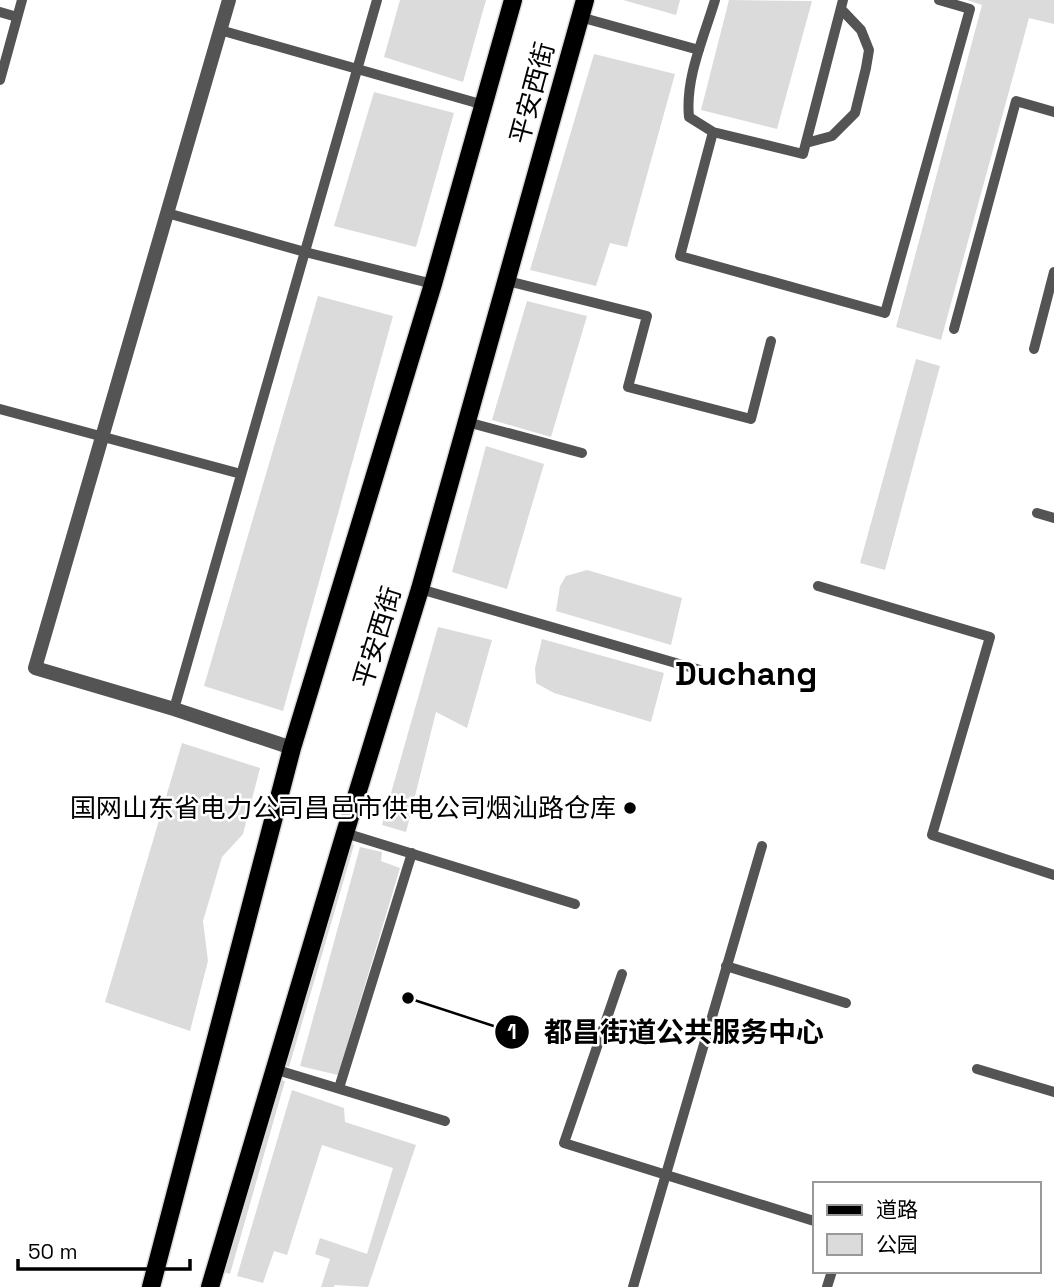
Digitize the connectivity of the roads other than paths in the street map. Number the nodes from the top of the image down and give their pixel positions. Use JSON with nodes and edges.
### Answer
{"nodes":[{"id":1,"x":22,"y":0,"type":"edge"},
{"id":2,"x":229,"y":0,"type":"edge"},
{"id":3,"x":377,"y":0,"type":"edge"},
{"id":4,"x":513,"y":0,"type":"edge"},
{"id":5,"x":715,"y":0,"type":"edge"},
{"id":6,"x":939,"y":0,"type":"edge"},
{"id":7,"x":842,"y":5,"type":"edge"},
{"id":8,"x":582,"y":9,"type":"edge"},
{"id":9,"x":0,"y":12,"type":"edge"},
{"id":10,"x":17,"y":17,"type":"junction"},
{"id":11,"x":220,"y":30,"type":"junction"},
{"id":12,"x":699,"y":50,"type":"junction"},
{"id":13,"x":357,"y":71,"type":"junction"},
{"id":14,"x":0,"y":80,"type":"edge"},
{"id":15,"x":484,"y":105,"type":"junction"},
{"id":16,"x":1054,"y":112,"type":"edge"},
{"id":17,"x":713,"y":132,"type":"junction"},
{"id":18,"x":806,"y":143,"type":"junction"},
{"id":19,"x":167,"y":213,"type":"junction"},
{"id":20,"x":305,"y":252,"type":"junction"},
{"id":21,"x":1054,"y":272,"type":"edge"},
{"id":22,"x":508,"y":281,"type":"junction"},
{"id":23,"x":433,"y":284,"type":"junction"},
{"id":24,"x":954,"y":329,"type":"dead end"},
{"id":25,"x":771,"y":341,"type":"dead end"},
{"id":26,"x":1034,"y":349,"type":"dead end"},
{"id":27,"x":0,"y":409,"type":"edge"},
{"id":28,"x":467,"y":422,"type":"junction"},
{"id":29,"x":102,"y":436,"type":"junction"},
{"id":30,"x":582,"y":453,"type":"dead end"},
{"id":31,"x":242,"y":474,"type":"junction"},
{"id":32,"x":1037,"y":513,"type":"dead end"},
{"id":33,"x":1054,"y":518,"type":"edge"},
{"id":34,"x":818,"y":586,"type":"dead end"},
{"id":35,"x":420,"y":589,"type":"junction"},
{"id":36,"x":700,"y":670,"type":"dead end"},
{"id":37,"x":174,"y":709,"type":"junction"},
{"id":38,"x":292,"y":748,"type":"junction"},
{"id":39,"x":345,"y":833,"type":"junction"},
{"id":40,"x":762,"y":846,"type":"dead end"},
{"id":41,"x":412,"y":853,"type":"junction"},
{"id":42,"x":1054,"y":875,"type":"edge"},
{"id":43,"x":575,"y":904,"type":"dead end"},
{"id":44,"x":726,"y":966,"type":"junction"},
{"id":45,"x":622,"y":974,"type":"dead end"},
{"id":46,"x":846,"y":1003,"type":"dead end"},
{"id":47,"x":274,"y":1069,"type":"junction"},
{"id":48,"x":977,"y":1069,"type":"dead end"},
{"id":49,"x":339,"y":1088,"type":"junction"},
{"id":50,"x":1054,"y":1092,"type":"edge"},
{"id":51,"x":445,"y":1121,"type":"dead end"},
{"id":52,"x":664,"y":1175,"type":"junction"},
{"id":53,"x":813,"y":1221,"type":"edge"},
{"id":54,"x":151,"y":1287,"type":"edge"},
{"id":55,"x":210,"y":1287,"type":"edge"},
{"id":56,"x":633,"y":1287,"type":"edge"}],
"edges":[{"from":1,"to":10,"type":"lane"},
{"from":2,"to":11,"type":"street"},
{"from":3,"to":13,"type":"lane"},
{"from":4,"to":15,"type":"main road","name":"平安西街"},
{"from":5,"to":12,"type":"lane"},
{"from":6,"to":17,"type":"lane"},
{"from":7,"to":18,"type":"lane"},
{"from":7,"to":18,"type":"lane"},
{"from":8,"to":12,"type":"lane"},
{"from":8,"to":22,"type":"main road","name":"平安西街"},
{"from":9,"to":10,"type":"lane"},
{"from":10,"to":14,"type":"lane"},
{"from":11,"to":13,"type":"lane"},
{"from":11,"to":19,"type":"street"},
{"from":12,"to":17,"type":"lane"},
{"from":13,"to":15,"type":"lane"},
{"from":13,"to":20,"type":"lane"},
{"from":15,"to":23,"type":"main road","name":"平安西街"},
{"from":16,"to":24,"type":"lane"},
{"from":17,"to":18,"type":"lane"},
{"from":19,"to":20,"type":"lane"},
{"from":19,"to":29,"type":"street"},
{"from":20,"to":23,"type":"lane"},
{"from":20,"to":31,"type":"lane"},
{"from":21,"to":26,"type":"lane"},
{"from":22,"to":25,"type":"lane"},
{"from":22,"to":28,"type":"main road","name":"平安西街"},
{"from":23,"to":38,"type":"main road","name":"平安西街"},
{"from":27,"to":29,"type":"lane"},
{"from":28,"to":30,"type":"lane"},
{"from":28,"to":35,"type":"main road","name":"平安西街"},
{"from":29,"to":31,"type":"lane"},
{"from":29,"to":37,"type":"street"},
{"from":31,"to":37,"type":"lane"},
{"from":32,"to":33,"type":"lane"},
{"from":34,"to":42,"type":"lane"},
{"from":35,"to":36,"type":"lane"},
{"from":35,"to":39,"type":"main road","name":"平安西街"},
{"from":37,"to":38,"type":"street"},
{"from":38,"to":54,"type":"main road","name":"平安西街"},
{"from":39,"to":41,"type":"lane"},
{"from":39,"to":47,"type":"main road","name":"平安西街"},
{"from":40,"to":44,"type":"lane"},
{"from":41,"to":43,"type":"lane"},
{"from":41,"to":49,"type":"lane"},
{"from":44,"to":46,"type":"lane"},
{"from":44,"to":52,"type":"lane"},
{"from":45,"to":52,"type":"lane"},
{"from":47,"to":49,"type":"lane"},
{"from":47,"to":55,"type":"main road","name":"平安西街"},
{"from":48,"to":50,"type":"lane"},
{"from":49,"to":51,"type":"lane"},
{"from":52,"to":53,"type":"lane"},
{"from":52,"to":56,"type":"lane"}]}
